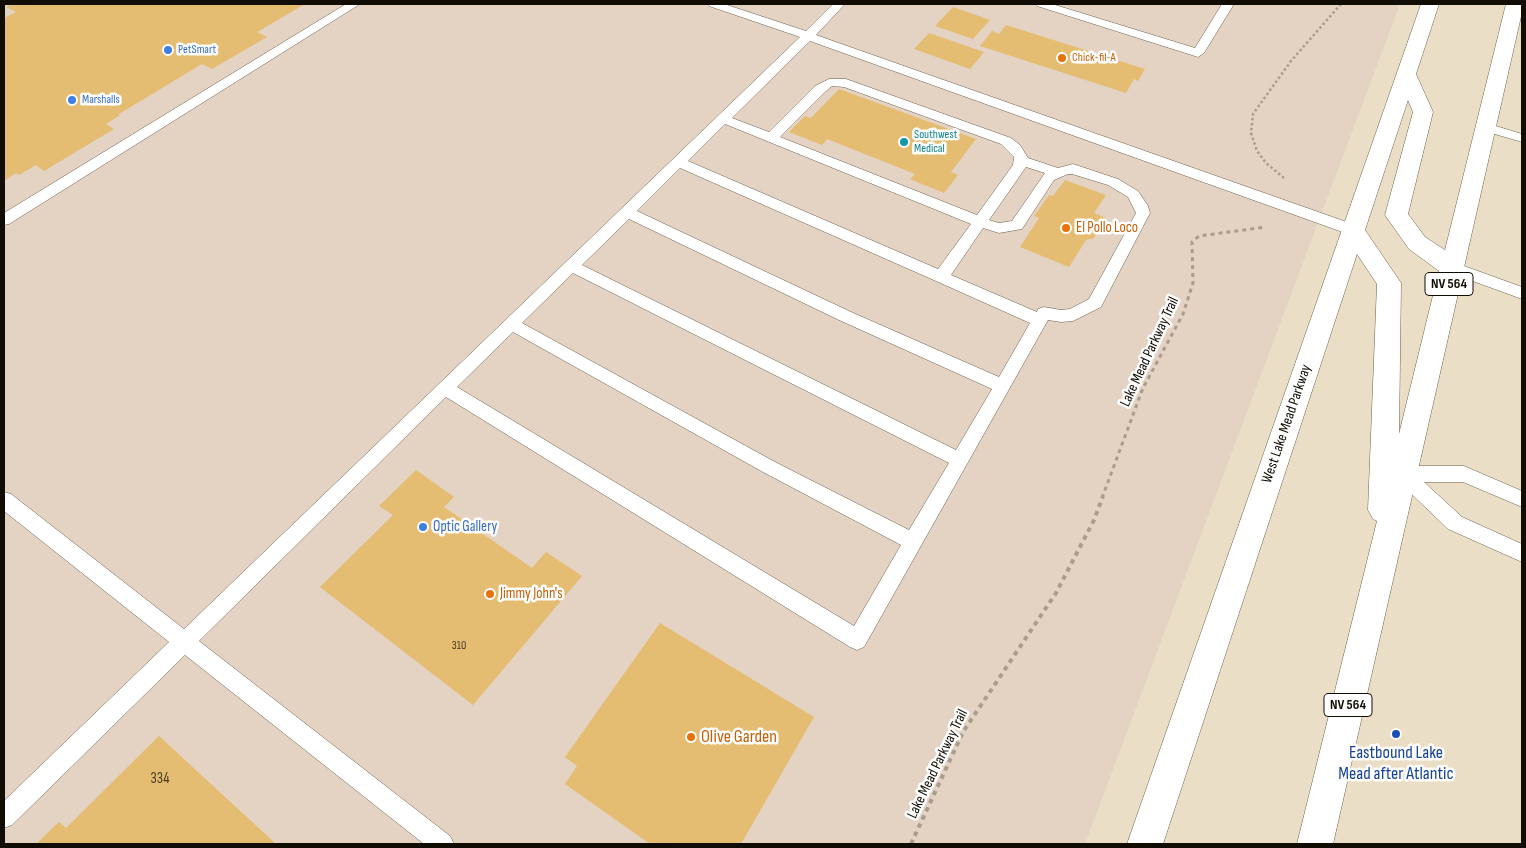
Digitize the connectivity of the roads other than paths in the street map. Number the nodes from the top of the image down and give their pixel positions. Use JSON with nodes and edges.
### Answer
{"nodes":[{"id":1,"x":354,"y":4,"type":"edge"},
{"id":2,"x":713,"y":4,"type":"edge"},
{"id":3,"x":839,"y":4,"type":"edge"},
{"id":4,"x":1041,"y":4,"type":"edge"},
{"id":5,"x":1228,"y":4,"type":"edge"},
{"id":6,"x":1430,"y":4,"type":"edge"},
{"id":7,"x":1516,"y":4,"type":"edge"},
{"id":8,"x":808,"y":36,"type":"junction"},
{"id":9,"x":1406,"y":74,"type":"junction"},
{"id":10,"x":723,"y":119,"type":"junction"},
{"id":11,"x":1486,"y":127,"type":"junction"},
{"id":12,"x":771,"y":138,"type":"junction"},
{"id":13,"x":1522,"y":138,"type":"edge"},
{"id":14,"x":1020,"y":160,"type":"junction"},
{"id":15,"x":678,"y":162,"type":"junction"},
{"id":16,"x":1056,"y":172,"type":"junction"},
{"id":17,"x":627,"y":212,"type":"junction"},
{"id":18,"x":4,"y":220,"type":"edge"},
{"id":19,"x":980,"y":222,"type":"junction"},
{"id":20,"x":1353,"y":230,"type":"junction"},
{"id":21,"x":571,"y":266,"type":"junction"},
{"id":22,"x":1452,"y":268,"type":"junction"},
{"id":23,"x":941,"y":277,"type":"junction"},
{"id":24,"x":1522,"y":293,"type":"edge"},
{"id":25,"x":1040,"y":320,"type":"junction"},
{"id":26,"x":511,"y":324,"type":"junction"},
{"id":27,"x":1003,"y":386,"type":"junction"},
{"id":28,"x":445,"y":388,"type":"junction"},
{"id":29,"x":960,"y":460,"type":"junction"},
{"id":30,"x":1404,"y":474,"type":"junction"},
{"id":31,"x":1522,"y":499,"type":"edge"},
{"id":32,"x":4,"y":500,"type":"edge"},
{"id":33,"x":913,"y":542,"type":"junction"},
{"id":34,"x":1522,"y":553,"type":"edge"},
{"id":35,"x":1382,"y":565,"type":"junction"},
{"id":36,"x":184,"y":643,"type":"junction"},
{"id":37,"x":4,"y":817,"type":"edge"},
{"id":38,"x":442,"y":844,"type":"edge"},
{"id":39,"x":1145,"y":844,"type":"edge"},
{"id":40,"x":1315,"y":844,"type":"edge"}],
"edges":[{"from":1,"to":18,"type":"lane"},
{"from":2,"to":8,"type":"lane"},
{"from":3,"to":8,"type":"lane"},
{"from":4,"to":5,"type":"lane"},
{"from":6,"to":9,"type":"main road","name":"West Lake Mead Parkway"},
{"from":7,"to":11,"type":"main road","number":"NV 564"},
{"from":8,"to":10,"type":"lane"},
{"from":8,"to":20,"type":"lane"},
{"from":9,"to":20,"type":"main road","name":"West Lake Mead Parkway"},
{"from":9,"to":22,"type":"main road"},
{"from":10,"to":12,"type":"lane"},
{"from":10,"to":15,"type":"lane"},
{"from":11,"to":13,"type":"lane"},
{"from":11,"to":22,"type":"main road","number":"NV 564"},
{"from":12,"to":14,"type":"lane"},
{"from":12,"to":19,"type":"lane"},
{"from":14,"to":16,"type":"lane"},
{"from":14,"to":19,"type":"lane"},
{"from":15,"to":17,"type":"lane"},
{"from":15,"to":23,"type":"lane"},
{"from":16,"to":19,"type":"lane"},
{"from":16,"to":25,"type":"lane"},
{"from":17,"to":21,"type":"lane"},
{"from":17,"to":27,"type":"lane"},
{"from":19,"to":23,"type":"lane"},
{"from":20,"to":35,"type":"main road"},
{"from":20,"to":39,"type":"main road","name":"West Lake Mead Parkway"},
{"from":21,"to":26,"type":"lane"},
{"from":21,"to":29,"type":"lane"},
{"from":22,"to":24,"type":"lane"},
{"from":22,"to":30,"type":"main road","number":"NV 564"},
{"from":23,"to":25,"type":"lane"},
{"from":25,"to":27,"type":"lane"},
{"from":26,"to":28,"type":"lane"},
{"from":26,"to":33,"type":"lane"},
{"from":27,"to":29,"type":"lane"},
{"from":28,"to":33,"type":"lane"},
{"from":28,"to":36,"type":"lane"},
{"from":29,"to":33,"type":"lane"},
{"from":30,"to":31,"type":"lane"},
{"from":30,"to":34,"type":"lane"},
{"from":30,"to":35,"type":"main road","number":"NV 564"},
{"from":32,"to":36,"type":"lane"},
{"from":35,"to":40,"type":"main road","number":"NV 564"},
{"from":36,"to":37,"type":"lane"},
{"from":36,"to":38,"type":"lane"}]}
